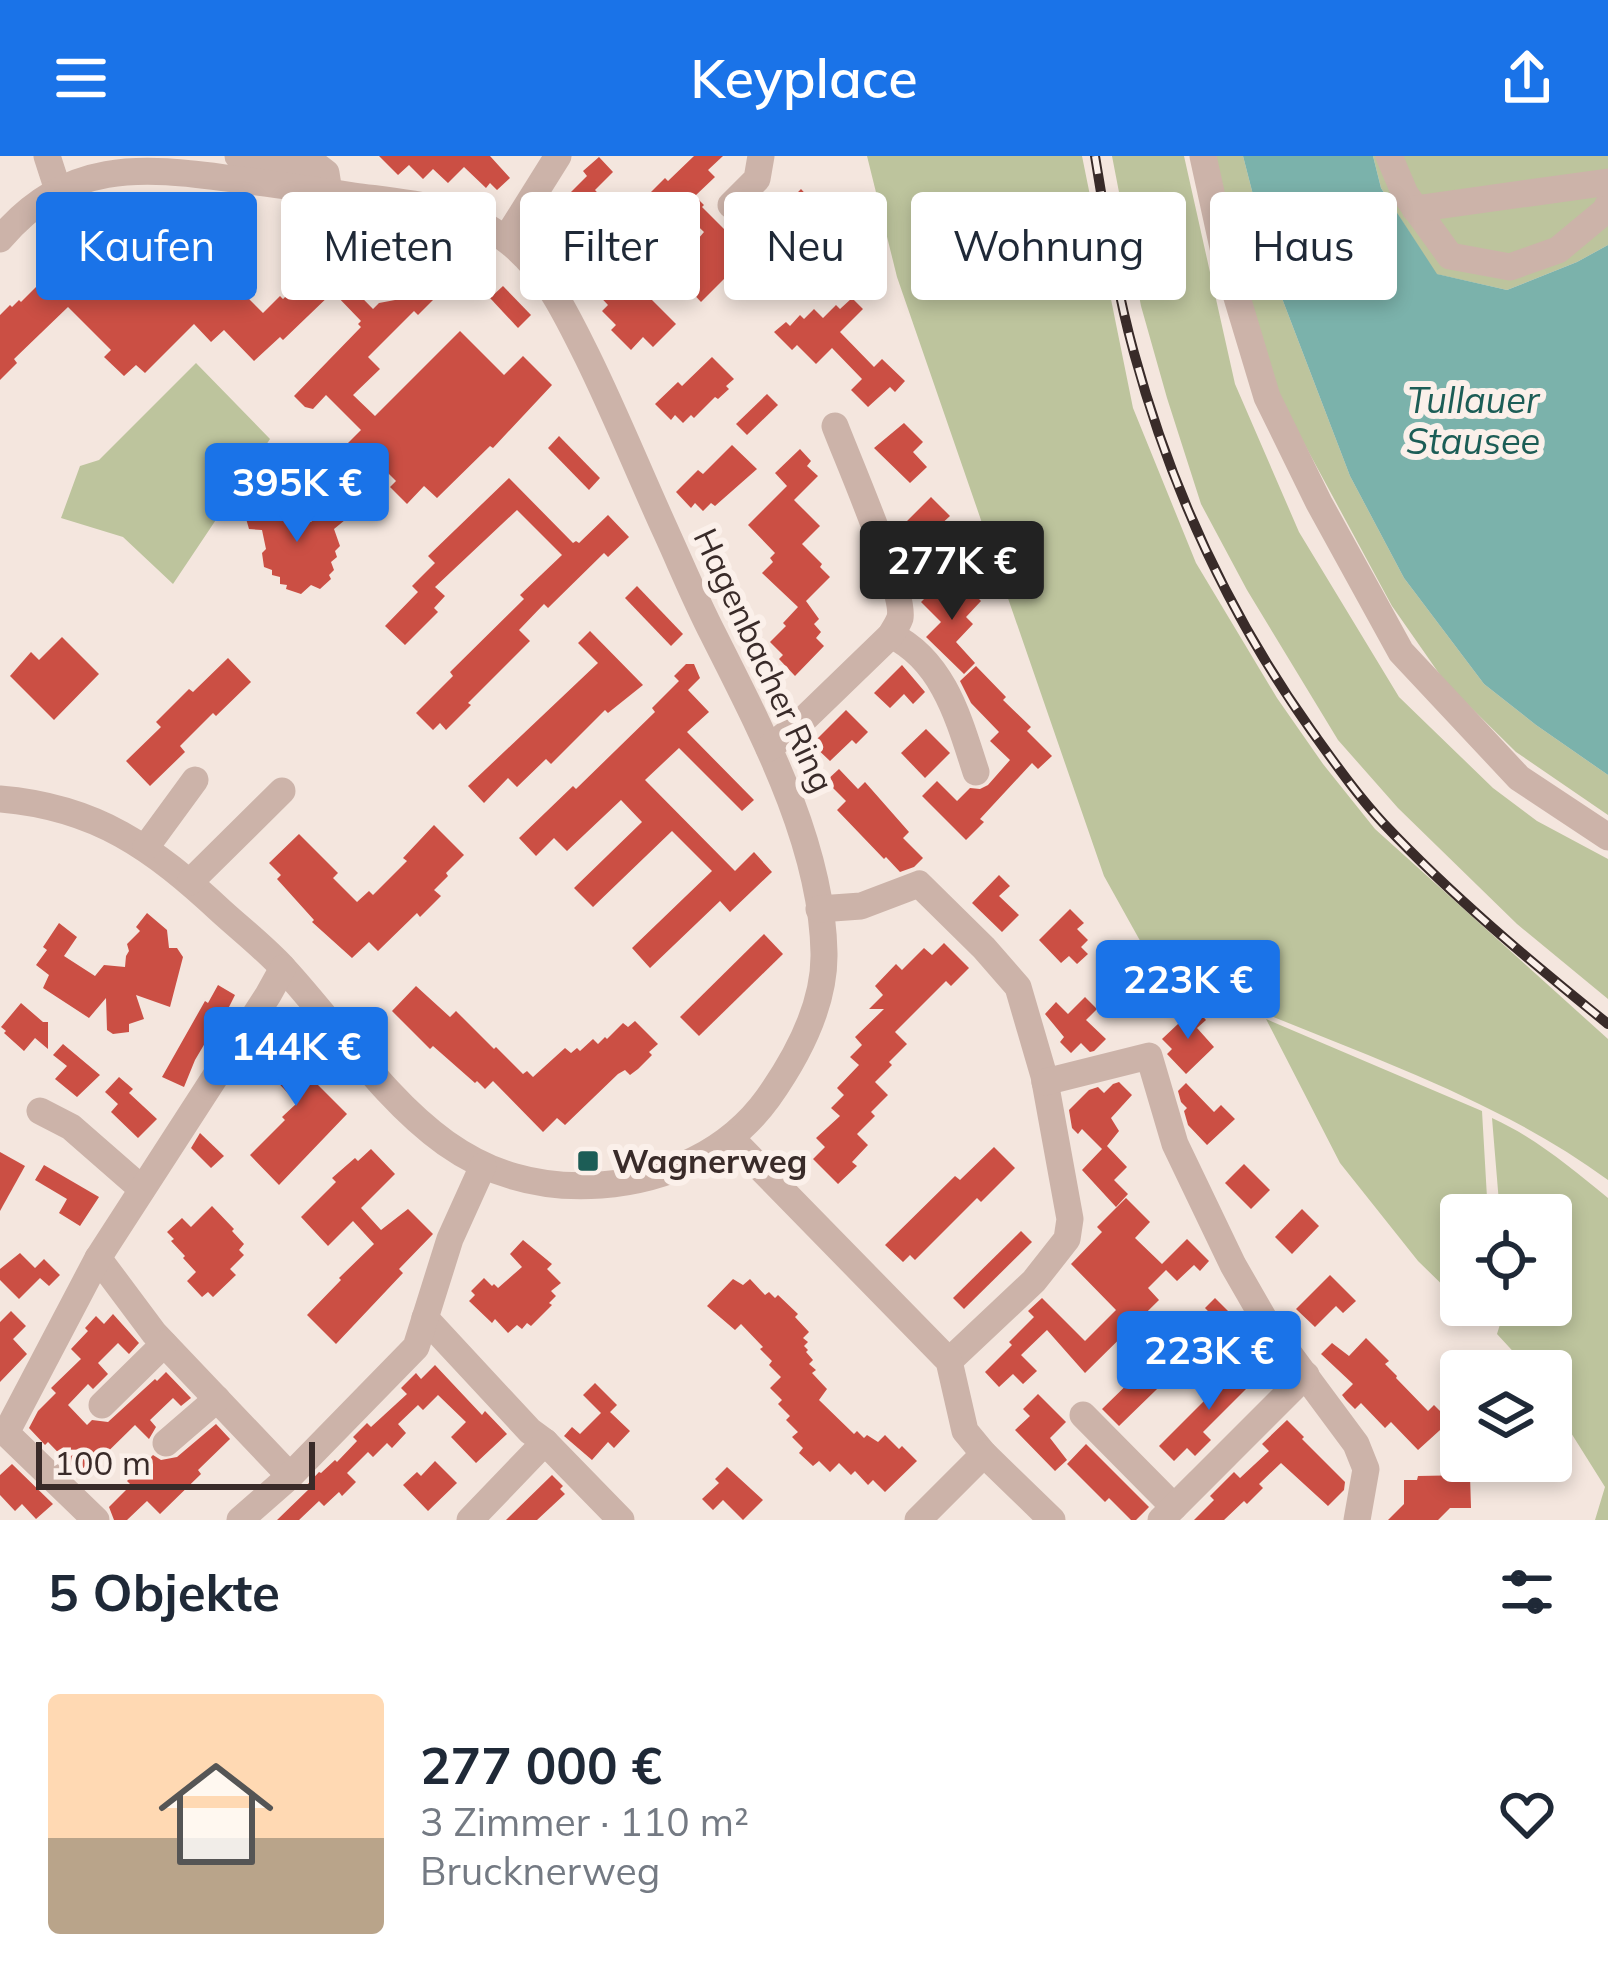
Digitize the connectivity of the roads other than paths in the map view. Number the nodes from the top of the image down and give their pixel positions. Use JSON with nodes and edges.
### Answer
{"nodes":[{"id":1,"x":46,"y":156,"type":"edge"},
{"id":2,"x":238,"y":156,"type":"edge"},
{"id":3,"x":558,"y":156,"type":"edge"},
{"id":4,"x":761,"y":156,"type":"edge"},
{"id":5,"x":1204,"y":156,"type":"edge"},
{"id":6,"x":1392,"y":156,"type":"edge"},
{"id":7,"x":159,"y":164,"type":"edge"},
{"id":8,"x":1608,"y":182,"type":"edge"},
{"id":9,"x":58,"y":190,"type":"junction"},
{"id":10,"x":329,"y":192,"type":"joint"},
{"id":11,"x":744,"y":192,"type":"edge"},
{"id":12,"x":1608,"y":205,"type":"edge"},
{"id":13,"x":1415,"y":209,"type":"junction"},
{"id":14,"x":496,"y":233,"type":"edge"},
{"id":15,"x":0,"y":239,"type":"edge"},
{"id":16,"x":506,"y":239,"type":"junction"},
{"id":17,"x":835,"y":426,"type":"dead end"},
{"id":18,"x":891,"y":635,"type":"junction"},
{"id":19,"x":769,"y":748,"type":"junction"},
{"id":20,"x":976,"y":772,"type":"dead end"},
{"id":21,"x":194,"y":780,"type":"dead end"},
{"id":22,"x":281,"y":791,"type":"dead end"},
{"id":23,"x":0,"y":799,"type":"edge"},
{"id":24,"x":1608,"y":837,"type":"edge"},
{"id":25,"x":146,"y":847,"type":"junction"},
{"id":26,"x":190,"y":882,"type":"junction"},
{"id":27,"x":819,"y":909,"type":"junction"},
{"id":28,"x":283,"y":968,"type":"junction"},
{"id":29,"x":1045,"y":1082,"type":"junction"},
{"id":30,"x":40,"y":1111,"type":"dead end"},
{"id":31,"x":731,"y":1138,"type":"junction"},
{"id":32,"x":483,"y":1166,"type":"junction"},
{"id":33,"x":142,"y":1189,"type":"junction"},
{"id":34,"x":98,"y":1258,"type":"junction"},
{"id":35,"x":425,"y":1318,"type":"junction"},
{"id":36,"x":164,"y":1344,"type":"junction"},
{"id":37,"x":949,"y":1361,"type":"junction"},
{"id":38,"x":1306,"y":1375,"type":"junction"},
{"id":39,"x":217,"y":1399,"type":"junction"},
{"id":40,"x":102,"y":1405,"type":"dead end"},
{"id":41,"x":1083,"y":1415,"type":"dead end"},
{"id":42,"x":3,"y":1438,"type":"edge"},
{"id":43,"x":166,"y":1442,"type":"dead end"},
{"id":44,"x":545,"y":1442,"type":"junction"},
{"id":45,"x":984,"y":1454,"type":"junction"},
{"id":46,"x":290,"y":1476,"type":"junction"},
{"id":47,"x":1167,"y":1514,"type":"edge"},
{"id":48,"x":83,"y":1516,"type":"edge"},
{"id":49,"x":240,"y":1520,"type":"edge"},
{"id":50,"x":470,"y":1520,"type":"edge"},
{"id":51,"x":621,"y":1520,"type":"edge"},
{"id":52,"x":918,"y":1520,"type":"edge"},
{"id":53,"x":1052,"y":1520,"type":"edge"},
{"id":54,"x":1357,"y":1520,"type":"edge"}],
"edges":[{"from":1,"to":9,"type":"street"},
{"from":2,"to":10,"type":"street"},
{"from":3,"to":16,"type":"street"},
{"from":4,"to":11,"type":"street"},
{"from":5,"to":24,"type":"street"},
{"from":6,"to":13,"type":"street"},
{"from":7,"to":9,"type":"street","name":"Hagenbacher Ring"},
{"from":7,"to":10,"type":"street","name":"Hagenbacher Ring"},
{"from":8,"to":13,"type":"street"},
{"from":9,"to":15,"type":"street","name":"Hagenbacher Ring"},
{"from":12,"to":13,"type":"street"},
{"from":14,"to":16,"type":"street","name":"Hagenbacher Ring"},
{"from":16,"to":19,"type":"street","name":"Hagenbacher Ring"},
{"from":17,"to":18,"type":"street"},
{"from":18,"to":19,"type":"street"},
{"from":18,"to":20,"type":"street"},
{"from":19,"to":27,"type":"street","name":"Hagenbacher Ring"},
{"from":21,"to":25,"type":"street"},
{"from":22,"to":26,"type":"street"},
{"from":23,"to":25,"type":"street","name":"Hagenbacher Ring"},
{"from":25,"to":26,"type":"street","name":"Hagenbacher Ring"},
{"from":26,"to":28,"type":"street","name":"Hagenbacher Ring"},
{"from":27,"to":29,"type":"street"},
{"from":27,"to":31,"type":"street","name":"Hagenbacher Ring"},
{"from":28,"to":32,"type":"street","name":"Hagenbacher Ring"},
{"from":28,"to":33,"type":"street"},
{"from":29,"to":37,"type":"street"},
{"from":29,"to":38,"type":"street"},
{"from":30,"to":33,"type":"street"},
{"from":31,"to":32,"type":"street","name":"Hagenbacher Ring"},
{"from":31,"to":37,"type":"street"},
{"from":32,"to":35,"type":"street"},
{"from":33,"to":34,"type":"street"},
{"from":34,"to":36,"type":"street"},
{"from":34,"to":42,"type":"street"},
{"from":35,"to":44,"type":"street"},
{"from":35,"to":46,"type":"street"},
{"from":36,"to":39,"type":"street"},
{"from":36,"to":40,"type":"street"},
{"from":37,"to":45,"type":"street"},
{"from":38,"to":47,"type":"street"},
{"from":38,"to":54,"type":"street"},
{"from":39,"to":43,"type":"street"},
{"from":39,"to":46,"type":"street"},
{"from":41,"to":47,"type":"street"},
{"from":42,"to":48,"type":"street"},
{"from":44,"to":50,"type":"street"},
{"from":44,"to":51,"type":"street"},
{"from":45,"to":52,"type":"street"},
{"from":45,"to":53,"type":"street"},
{"from":46,"to":49,"type":"street"}]}
